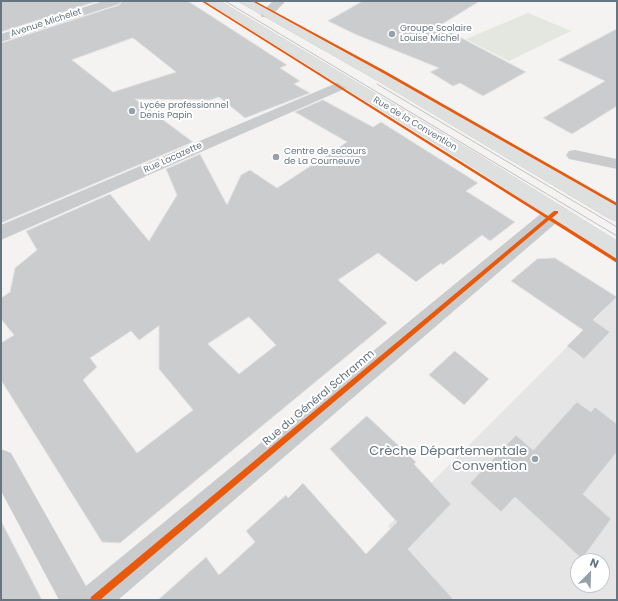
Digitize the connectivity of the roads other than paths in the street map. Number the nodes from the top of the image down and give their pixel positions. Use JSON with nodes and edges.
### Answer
{"nodes":[{"id":1,"x":114,"y":1,"type":"edge"},
{"id":2,"x":212,"y":1,"type":"edge"},
{"id":3,"x":244,"y":1,"type":"edge"},
{"id":4,"x":280,"y":1,"type":"edge"},
{"id":5,"x":266,"y":14,"type":"junction"},
{"id":6,"x":1,"y":38,"type":"edge"},
{"id":7,"x":364,"y":67,"type":"junction"},
{"id":8,"x":346,"y":83,"type":"junction"},
{"id":9,"x":362,"y":92,"type":"junction"},
{"id":10,"x":575,"y":154,"type":"dead end"},
{"id":11,"x":617,"y":164,"type":"edge"},
{"id":12,"x":556,"y":212,"type":"junction"},
{"id":13,"x":617,"y":214,"type":"edge"},
{"id":14,"x":1,"y":233,"type":"edge"},
{"id":15,"x":617,"y":251,"type":"edge"},
{"id":16,"x":1,"y":462,"type":"edge"},
{"id":17,"x":76,"y":600,"type":"edge"},
{"id":18,"x":94,"y":600,"type":"edge"}],
"edges":[{"from":1,"to":6,"type":"street","name":"Avenue Michelet"},
{"from":2,"to":8,"type":"main road","name":"Rue de la Convention"},
{"from":3,"to":5,"type":"main road"},
{"from":4,"to":5,"type":"street"},
{"from":5,"to":7,"type":"main road"},
{"from":7,"to":9,"type":"main road"},
{"from":7,"to":13,"type":"main road"},
{"from":8,"to":9,"type":"main road","name":"Rue de la Convention"},
{"from":8,"to":14,"type":"street","name":"Rue Lacazette"},
{"from":9,"to":12,"type":"main road","name":"Rue de la Convention"},
{"from":10,"to":11,"type":"street"},
{"from":12,"to":15,"type":"main road","name":"Rue de la Convention"},
{"from":12,"to":18,"type":"street","name":"Rue du Général Schramm"},
{"from":16,"to":17,"type":"street"}]}
